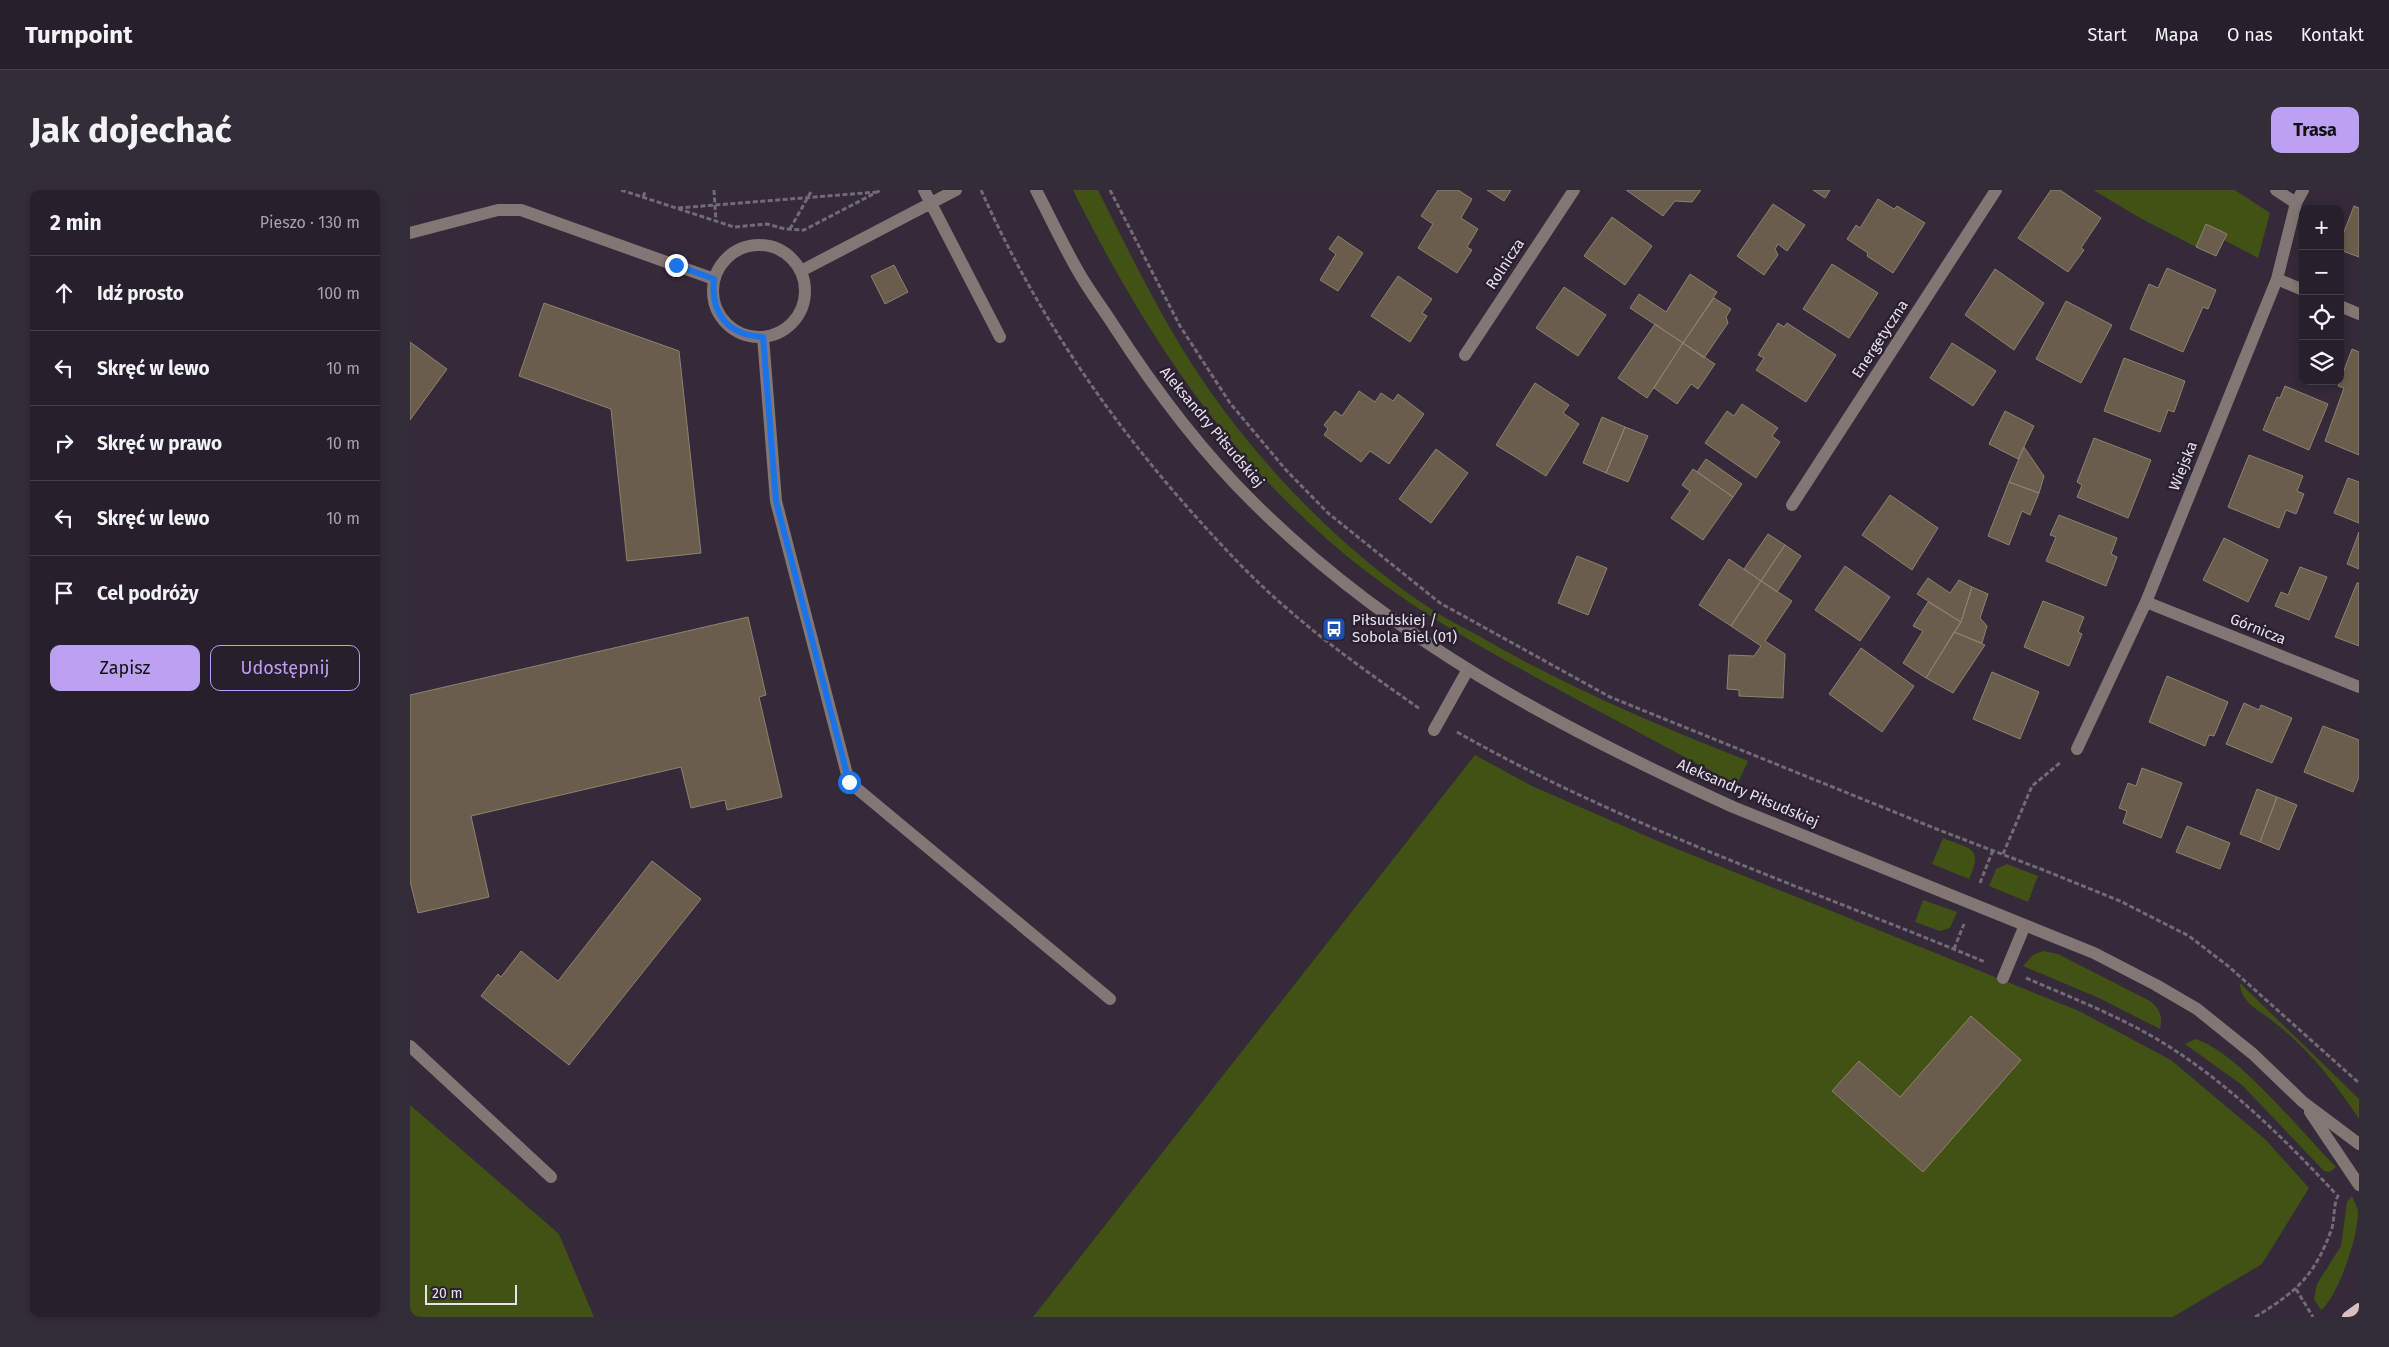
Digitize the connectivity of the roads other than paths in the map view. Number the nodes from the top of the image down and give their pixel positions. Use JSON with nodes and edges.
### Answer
{"nodes":[{"id":1,"x":924,"y":190,"type":"edge"},
{"id":2,"x":956,"y":190,"type":"edge"},
{"id":3,"x":1036,"y":190,"type":"edge"},
{"id":4,"x":1574,"y":190,"type":"edge"},
{"id":5,"x":1996,"y":190,"type":"edge"},
{"id":6,"x":2276,"y":190,"type":"edge"},
{"id":7,"x":2303,"y":190,"type":"edge"},
{"id":8,"x":2296,"y":202,"type":"junction"},
{"id":9,"x":930,"y":203,"type":"junction"},
{"id":10,"x":410,"y":233,"type":"edge"},
{"id":11,"x":801,"y":271,"type":"junction"},
{"id":12,"x":2277,"y":278,"type":"junction"},
{"id":13,"x":714,"y":279,"type":"junction"},
{"id":14,"x":2299,"y":288,"type":"edge"},
{"id":15,"x":2344,"y":308,"type":"edge"},
{"id":16,"x":2359,"y":314,"type":"edge"},
{"id":17,"x":763,"y":337,"type":"junction"},
{"id":18,"x":1000,"y":337,"type":"dead end"},
{"id":19,"x":1464,"y":355,"type":"dead end"},
{"id":20,"x":1792,"y":505,"type":"dead end"},
{"id":21,"x":2146,"y":602,"type":"junction"},
{"id":22,"x":1467,"y":670,"type":"junction"},
{"id":23,"x":2359,"y":687,"type":"edge"},
{"id":24,"x":1434,"y":730,"type":"dead end"},
{"id":25,"x":2077,"y":749,"type":"road end"},
{"id":26,"x":2025,"y":925,"type":"junction"},
{"id":27,"x":2003,"y":978,"type":"dead end"},
{"id":28,"x":1110,"y":999,"type":"dead end"},
{"id":29,"x":410,"y":1046,"type":"edge"},
{"id":30,"x":2303,"y":1102,"type":"junction"},
{"id":31,"x":2359,"y":1144,"type":"edge"},
{"id":32,"x":551,"y":1177,"type":"dead end"},
{"id":33,"x":2357,"y":1181,"type":"edge"},
{"id":34,"x":2359,"y":1309,"type":"edge"},
{"id":35,"x":2348,"y":1317,"type":"edge"}],
"edges":[{"from":1,"to":9,"type":"street"},
{"from":2,"to":9,"type":"street"},
{"from":3,"to":22,"type":"street","name":"Aleksandry Piłsudskiej"},
{"from":4,"to":19,"type":"street","name":"Rolnicza"},
{"from":5,"to":20,"type":"street","name":"Energetyczna"},
{"from":6,"to":8,"type":"street"},
{"from":7,"to":8,"type":"street","name":"Wiejska"},
{"from":8,"to":12,"type":"street","name":"Wiejska"},
{"from":9,"to":11,"type":"street"},
{"from":9,"to":18,"type":"street"},
{"from":10,"to":13,"type":"street"},
{"from":11,"to":13,"type":"street"},
{"from":11,"to":17,"type":"street"},
{"from":12,"to":14,"type":"street"},
{"from":12,"to":21,"type":"street","name":"Wiejska"},
{"from":13,"to":17,"type":"street"},
{"from":15,"to":16,"type":"street"},
{"from":17,"to":28,"type":"street"},
{"from":21,"to":23,"type":"street","name":"Górnicza"},
{"from":21,"to":25,"type":"street","name":"Wiejska"},
{"from":22,"to":24,"type":"street"},
{"from":22,"to":26,"type":"street","name":"Aleksandry Piłsudskiej"},
{"from":26,"to":27,"type":"street"},
{"from":26,"to":30,"type":"street","name":"Aleksandry Piłsudskiej"},
{"from":29,"to":32,"type":"street"},
{"from":30,"to":31,"type":"street","name":"Aleksandry Piłsudskiej"},
{"from":30,"to":33,"type":"street","name":"Aleksandry Piłsudskiej"},
{"from":34,"to":35,"type":"main road"}]}
